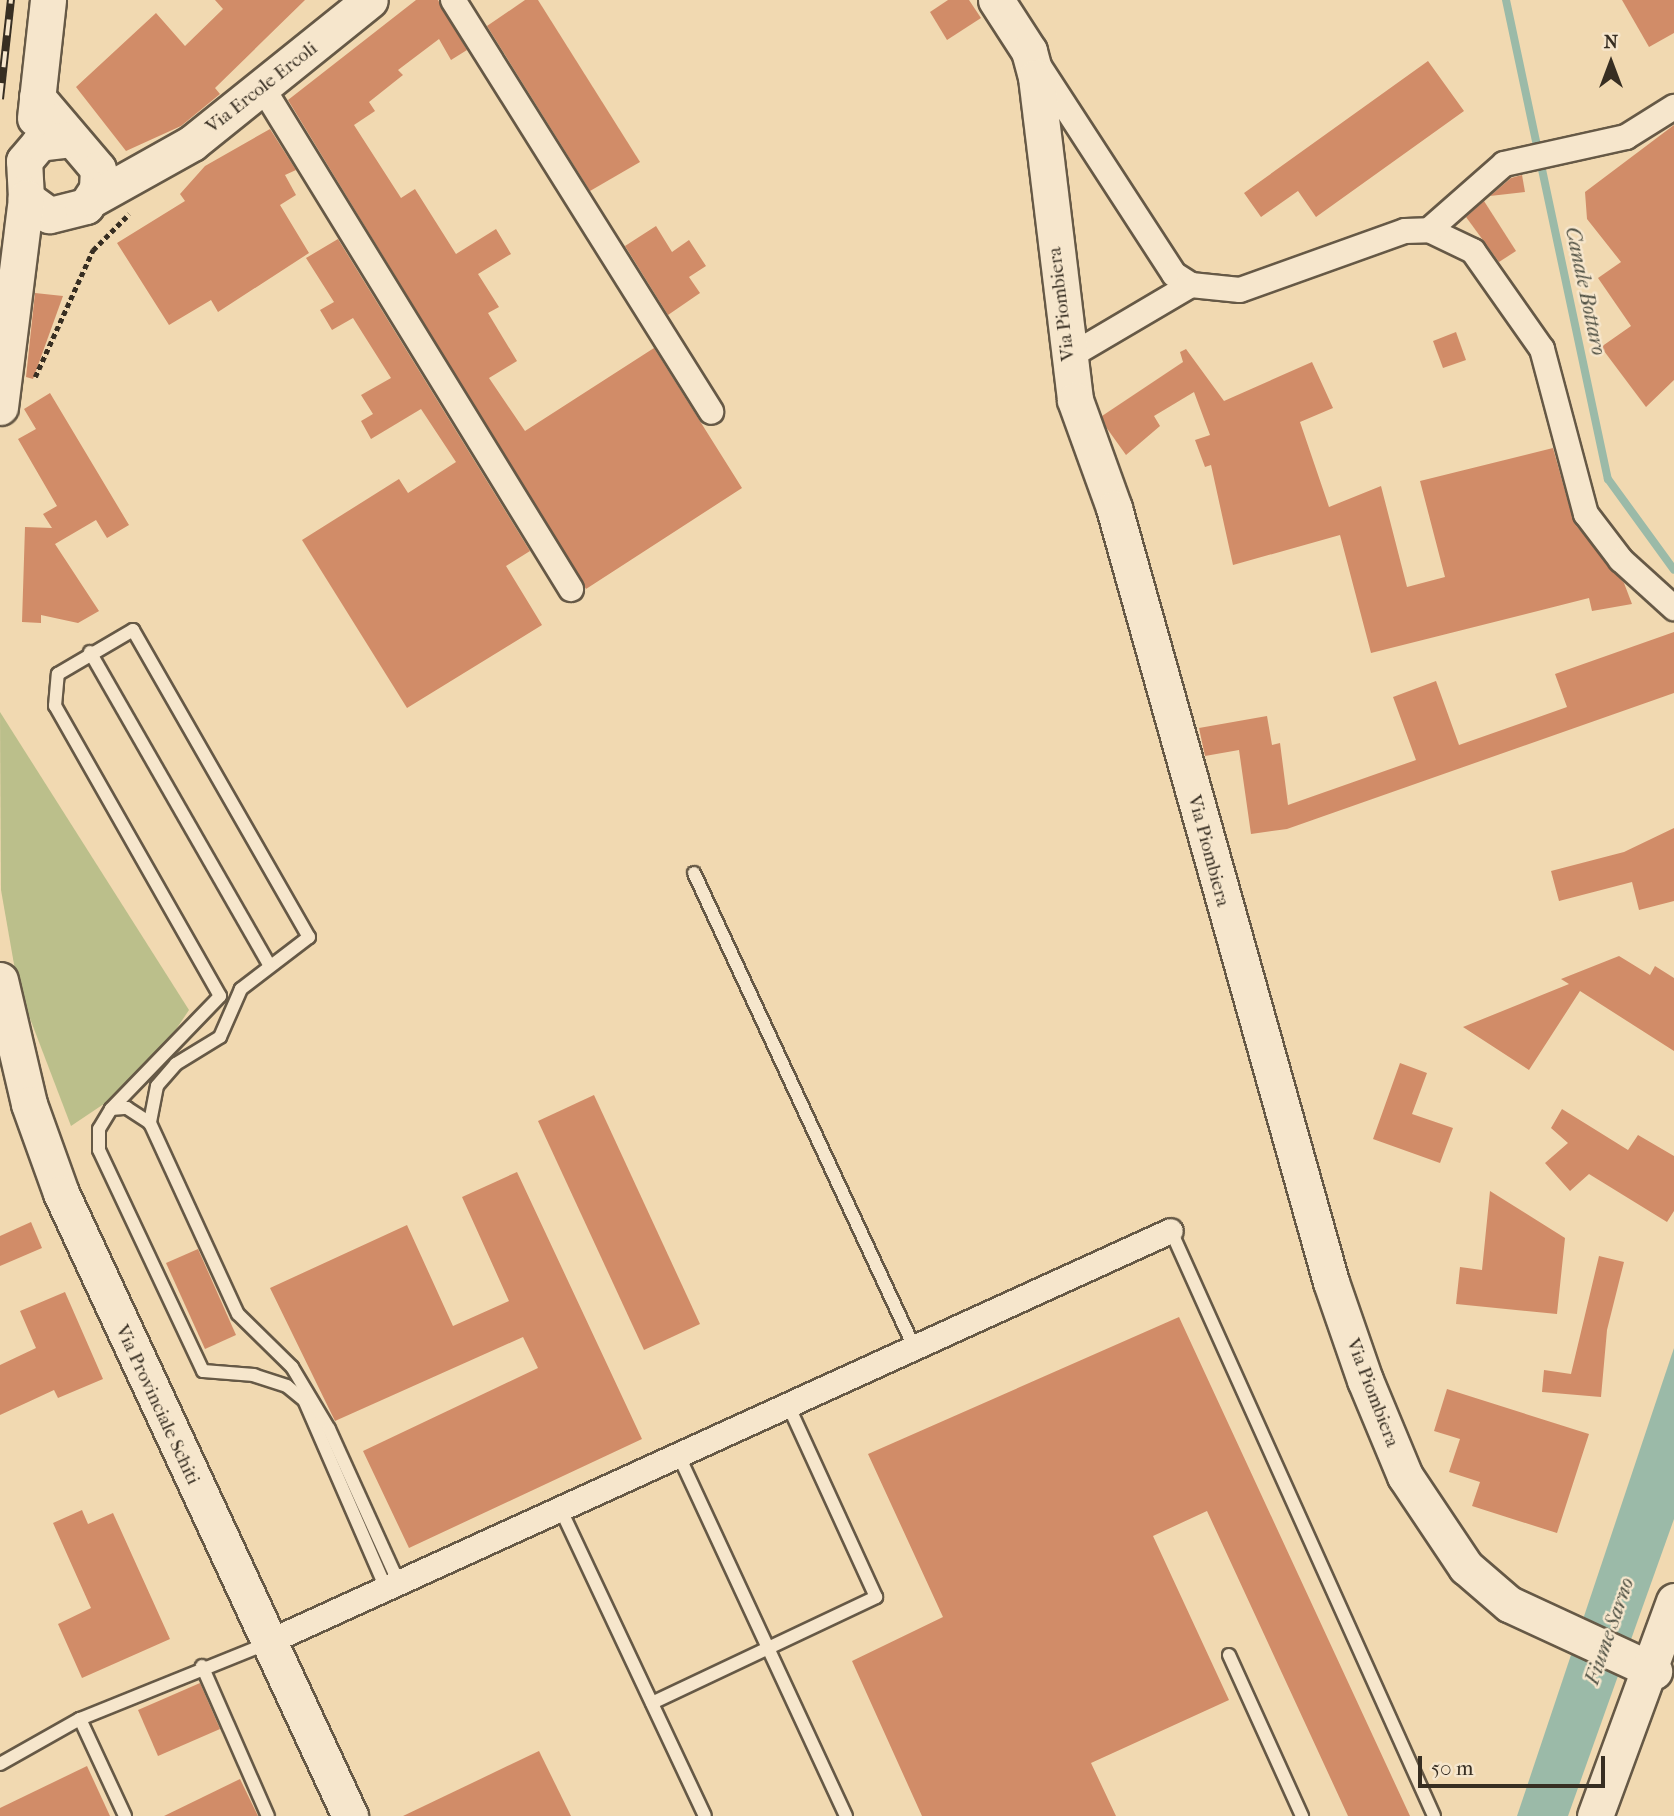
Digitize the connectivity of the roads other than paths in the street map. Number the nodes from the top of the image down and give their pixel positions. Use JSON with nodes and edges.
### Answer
{"nodes":[{"id":1,"x":48,"y":0,"type":"edge"},
{"id":2,"x":370,"y":0,"type":"edge"},
{"id":3,"x":453,"y":0,"type":"edge"},
{"id":4,"x":996,"y":0,"type":"edge"},
{"id":5,"x":1029,"y":51,"type":"junction"},
{"id":6,"x":264,"y":90,"type":"junction"},
{"id":7,"x":37,"y":97,"type":"junction"},
{"id":8,"x":1674,"y":107,"type":"edge"},
{"id":9,"x":80,"y":145,"type":"junction"},
{"id":10,"x":31,"y":149,"type":"junction"},
{"id":11,"x":148,"y":167,"type":"junction"},
{"id":12,"x":26,"y":198,"type":"junction"},
{"id":13,"x":92,"y":199,"type":"junction"},
{"id":14,"x":59,"y":216,"type":"junction"},
{"id":15,"x":1429,"y":230,"type":"junction"},
{"id":16,"x":19,"y":262,"type":"junction"},
{"id":17,"x":1191,"y":285,"type":"junction"},
{"id":18,"x":1067,"y":358,"type":"junction"},
{"id":19,"x":0,"y":406,"type":"edge"},
{"id":20,"x":711,"y":412,"type":"dead end"},
{"id":21,"x":571,"y":589,"type":"dead end"},
{"id":22,"x":1674,"y":608,"type":"edge"},
{"id":23,"x":90,"y":652,"type":"junction"},
{"id":24,"x":694,"y":873,"type":"dead end"},
{"id":25,"x":269,"y":964,"type":"junction"},
{"id":26,"x":0,"y":980,"type":"edge"},
{"id":27,"x":111,"y":1110,"type":"junction"},
{"id":28,"x":150,"y":1123,"type":"junction"},
{"id":29,"x":1171,"y":1231,"type":"joint"},
{"id":30,"x":914,"y":1348,"type":"junction"},
{"id":31,"x":788,"y":1405,"type":"junction"},
{"id":32,"x":678,"y":1454,"type":"junction"},
{"id":33,"x":560,"y":1507,"type":"junction"},
{"id":34,"x":391,"y":1583,"type":"junction"},
{"id":35,"x":1674,"y":1601,"type":"edge"},
{"id":36,"x":267,"y":1643,"type":"junction"},
{"id":37,"x":767,"y":1648,"type":"junction"},
{"id":38,"x":1229,"y":1655,"type":"dead end"},
{"id":39,"x":202,"y":1666,"type":"junction"},
{"id":40,"x":1654,"y":1671,"type":"junction"},
{"id":41,"x":652,"y":1703,"type":"junction"},
{"id":42,"x":80,"y":1719,"type":"junction"},
{"id":43,"x":0,"y":1764,"type":"edge"},
{"id":44,"x":125,"y":1816,"type":"edge"},
{"id":45,"x":268,"y":1816,"type":"edge"},
{"id":46,"x":350,"y":1816,"type":"edge"},
{"id":47,"x":705,"y":1816,"type":"edge"},
{"id":48,"x":846,"y":1816,"type":"edge"},
{"id":49,"x":1302,"y":1816,"type":"edge"},
{"id":50,"x":1434,"y":1816,"type":"edge"},
{"id":51,"x":1595,"y":1816,"type":"edge"}],
"edges":[{"from":1,"to":7,"type":"street"},
{"from":2,"to":6,"type":"street","name":"Via Ercole Ercoli"},
{"from":3,"to":20,"type":"street"},
{"from":4,"to":5,"type":"street","name":"Via Piombiera"},
{"from":5,"to":17,"type":"street","name":"Via Piombiera"},
{"from":5,"to":18,"type":"street","name":"Via Piombiera"},
{"from":6,"to":11,"type":"street","name":"Via Ercole Ercoli"},
{"from":6,"to":21,"type":"street"},
{"from":7,"to":9,"type":"street"},
{"from":7,"to":10,"type":"street"},
{"from":8,"to":15,"type":"street"},
{"from":9,"to":10,"type":"street"},
{"from":9,"to":11,"type":"street"},
{"from":9,"to":13,"type":"street"},
{"from":10,"to":12,"type":"street"},
{"from":11,"to":13,"type":"street","name":"Via Ercole Ercoli"},
{"from":12,"to":14,"type":"street"},
{"from":12,"to":16,"type":"street"},
{"from":13,"to":14,"type":"street"},
{"from":14,"to":16,"type":"street"},
{"from":15,"to":17,"type":"street"},
{"from":15,"to":22,"type":"street"},
{"from":16,"to":19,"type":"street"},
{"from":17,"to":18,"type":"street"},
{"from":18,"to":40,"type":"street","name":"Via Piombiera"},
{"from":23,"to":25,"type":"lane"},
{"from":23,"to":25,"type":"lane"},
{"from":23,"to":27,"type":"lane"},
{"from":24,"to":30,"type":"lane"},
{"from":25,"to":28,"type":"lane"},
{"from":26,"to":36,"type":"street","name":"Via Provinciale Schiti"},
{"from":27,"to":28,"type":"lane"},
{"from":27,"to":34,"type":"lane"},
{"from":28,"to":34,"type":"lane"},
{"from":29,"to":30,"type":"street"},
{"from":29,"to":50,"type":"lane"},
{"from":30,"to":31,"type":"street"},
{"from":31,"to":32,"type":"street"},
{"from":31,"to":37,"type":"lane"},
{"from":32,"to":33,"type":"street"},
{"from":32,"to":37,"type":"lane"},
{"from":33,"to":34,"type":"street"},
{"from":33,"to":41,"type":"lane"},
{"from":34,"to":36,"type":"street"},
{"from":35,"to":40,"type":"street"},
{"from":36,"to":39,"type":"lane"},
{"from":36,"to":46,"type":"street","name":"Via Provinciale Schiti"},
{"from":37,"to":41,"type":"lane"},
{"from":37,"to":48,"type":"lane"},
{"from":38,"to":49,"type":"lane"},
{"from":39,"to":42,"type":"lane"},
{"from":39,"to":45,"type":"lane"},
{"from":40,"to":51,"type":"street"},
{"from":41,"to":47,"type":"lane"},
{"from":42,"to":43,"type":"lane"},
{"from":42,"to":44,"type":"lane"}]}
